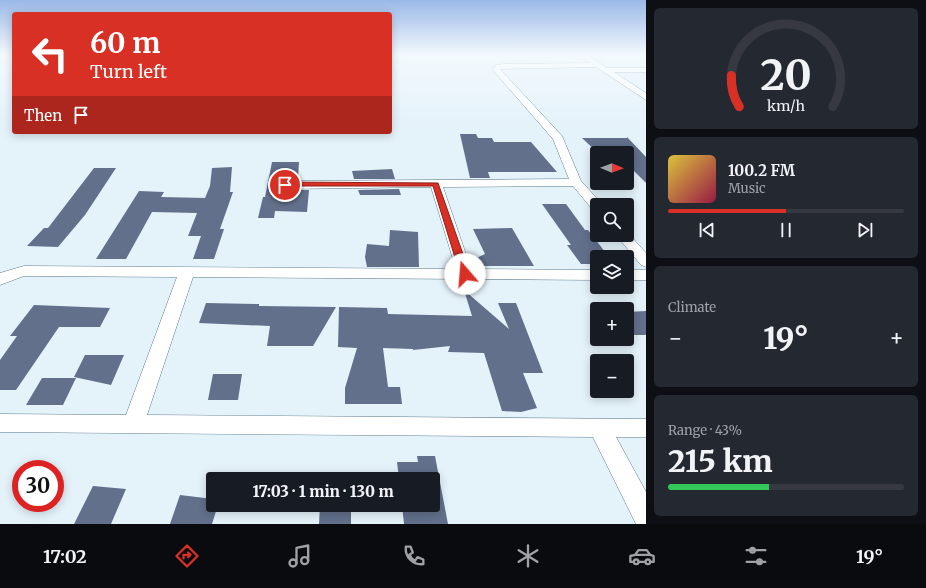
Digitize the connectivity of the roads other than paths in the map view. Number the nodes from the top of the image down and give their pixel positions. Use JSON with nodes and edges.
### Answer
{"nodes":[{"id":1,"x":504,"y":78,"type":"edge"},
{"id":2,"x":618,"y":78,"type":"edge"},
{"id":3,"x":646,"y":97,"type":"edge"},
{"id":4,"x":576,"y":182,"type":"junction"},
{"id":5,"x":436,"y":184,"type":"junction"},
{"id":6,"x":285,"y":185,"type":"dead end"},
{"id":7,"x":590,"y":198,"type":"edge"},
{"id":8,"x":628,"y":242,"type":"edge"},
{"id":9,"x":646,"y":262,"type":"edge"},
{"id":10,"x":187,"y":272,"type":"junction"},
{"id":11,"x":465,"y":274,"type":"junction"},
{"id":12,"x":590,"y":275,"type":"edge"},
{"id":13,"x":634,"y":275,"type":"edge"},
{"id":14,"x":646,"y":275,"type":"edge"},
{"id":15,"x":3,"y":276,"type":"edge"},
{"id":16,"x":0,"y":423,"type":"edge"},
{"id":17,"x":133,"y":424,"type":"junction"},
{"id":18,"x":599,"y":427,"type":"junction"},
{"id":19,"x":646,"y":428,"type":"edge"},
{"id":20,"x":646,"y":517,"type":"edge"}],
"edges":[{"from":1,"to":4,"type":"street"},
{"from":2,"to":3,"type":"street"},
{"from":4,"to":5,"type":"street"},
{"from":4,"to":7,"type":"street"},
{"from":5,"to":6,"type":"street"},
{"from":5,"to":11,"type":"street"},
{"from":8,"to":9,"type":"street"},
{"from":10,"to":11,"type":"street"},
{"from":10,"to":15,"type":"street"},
{"from":10,"to":17,"type":"street"},
{"from":11,"to":12,"type":"street"},
{"from":13,"to":14,"type":"street"},
{"from":16,"to":17,"type":"street"},
{"from":17,"to":18,"type":"street"},
{"from":18,"to":19,"type":"street"},
{"from":18,"to":20,"type":"street"}]}
